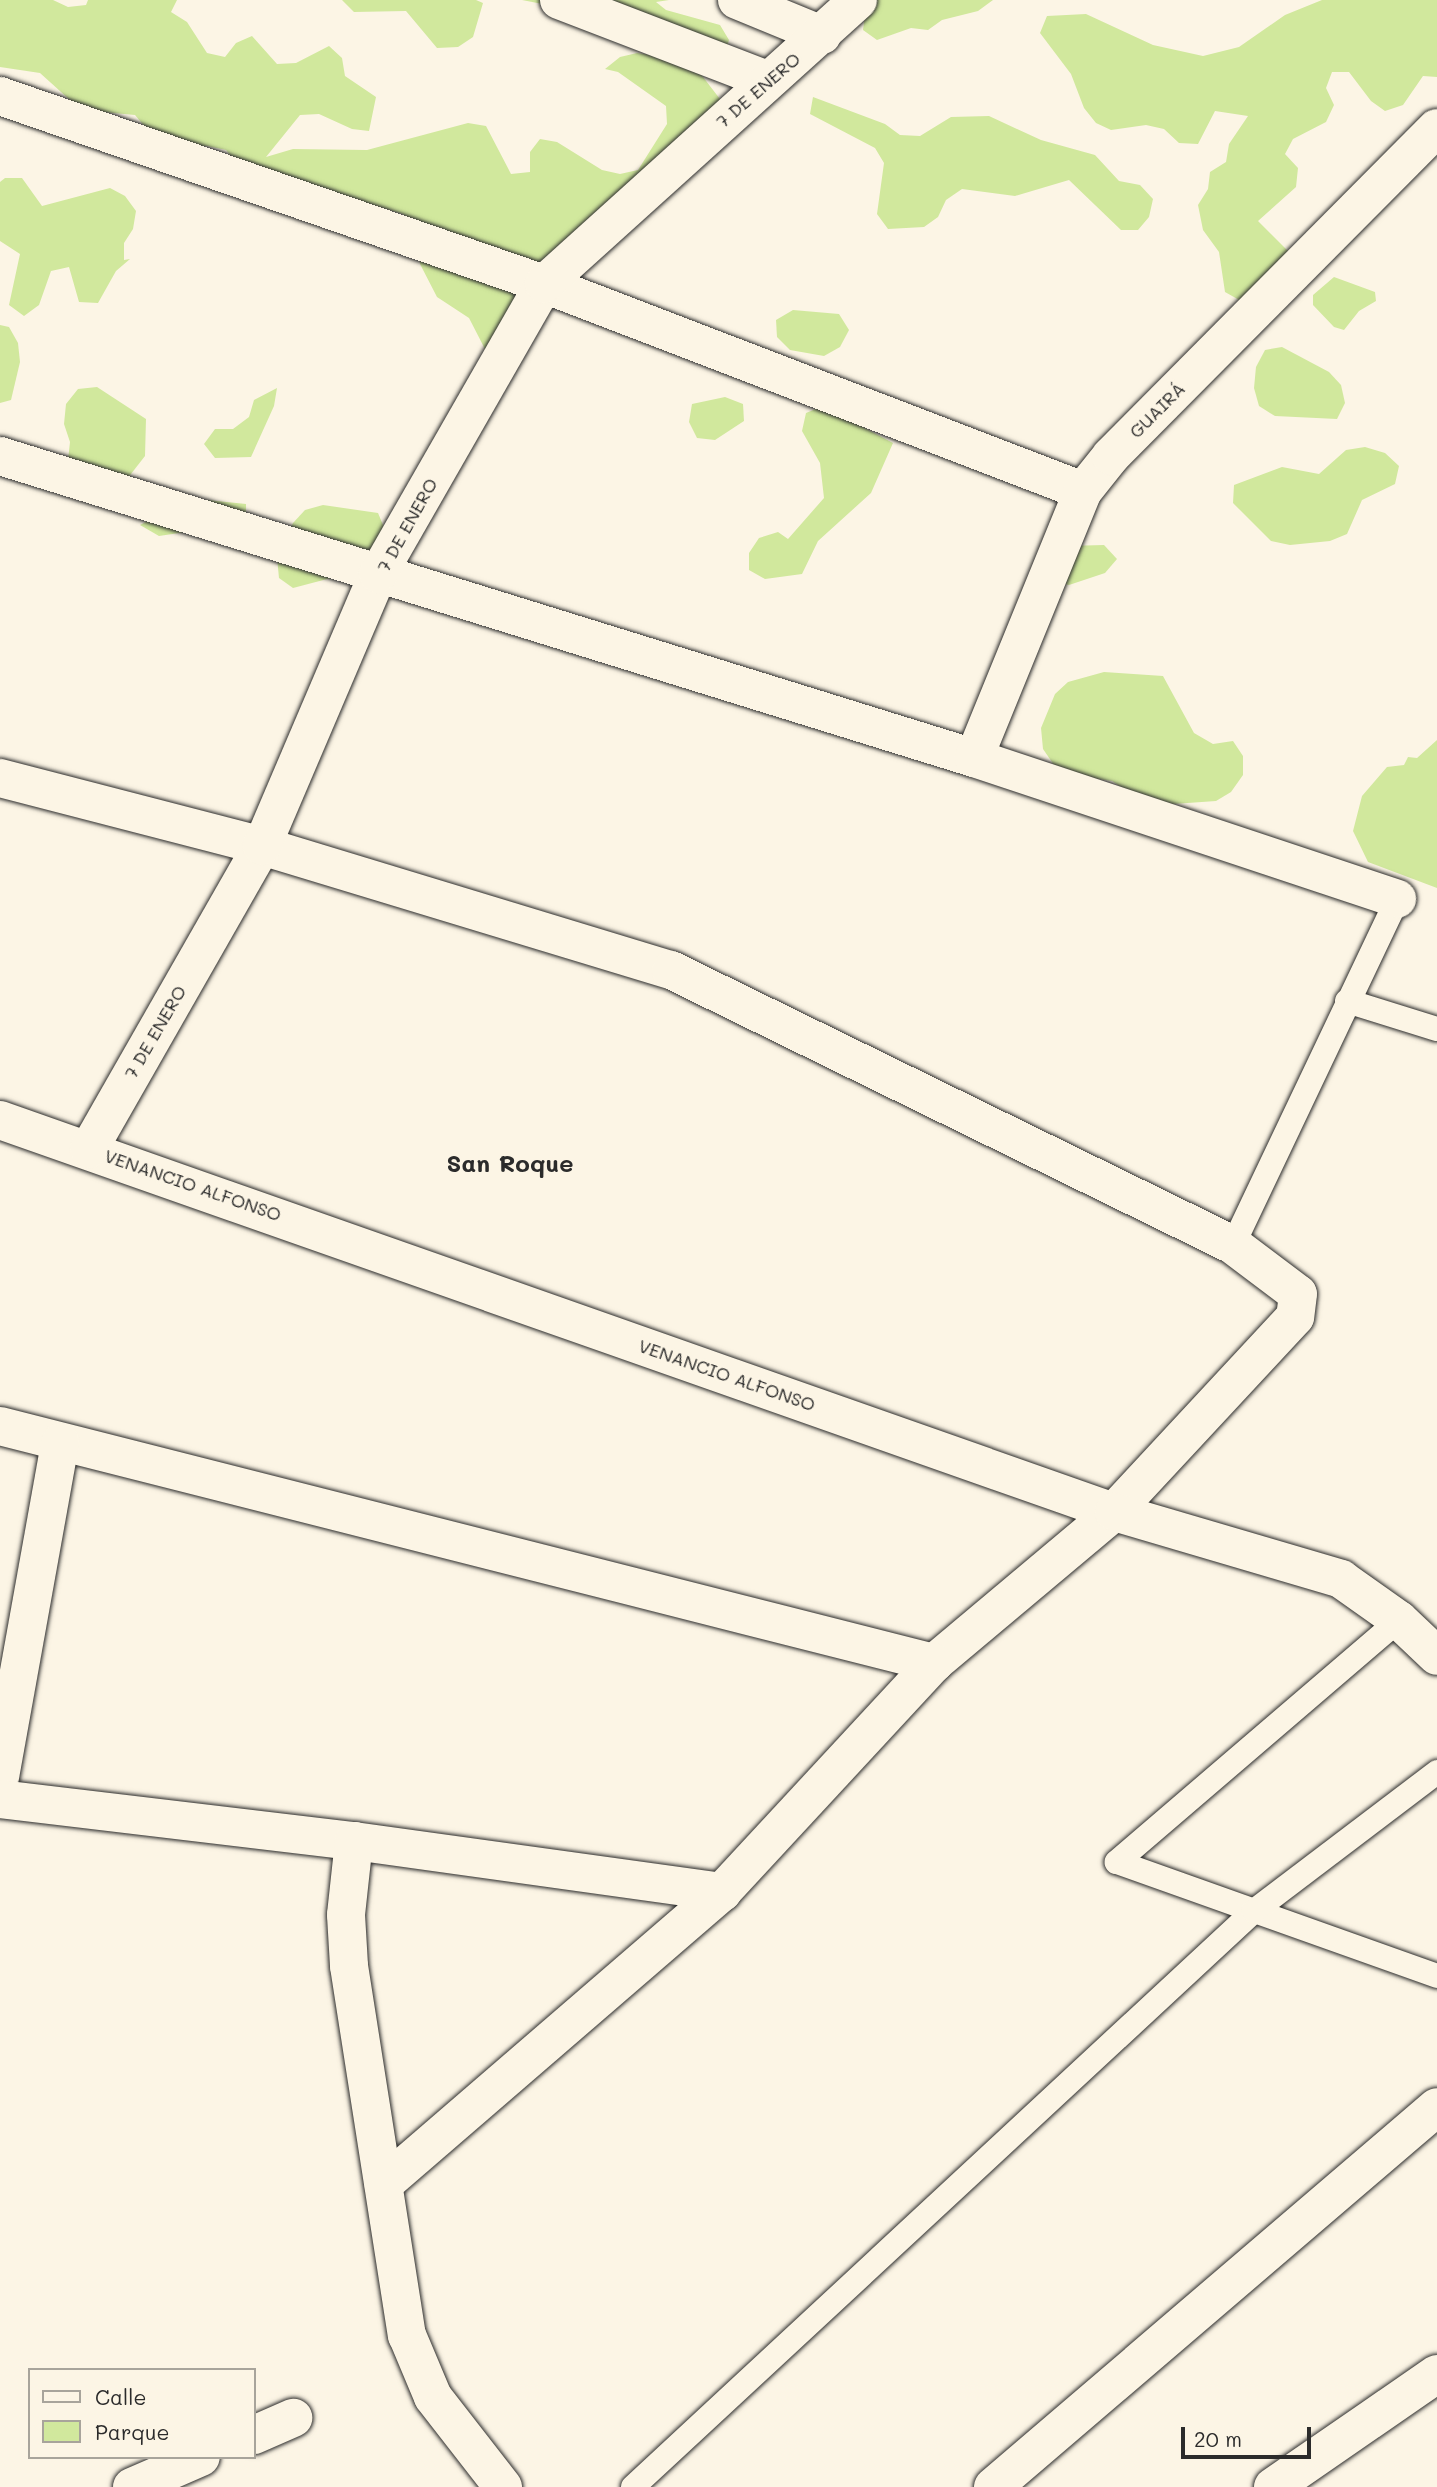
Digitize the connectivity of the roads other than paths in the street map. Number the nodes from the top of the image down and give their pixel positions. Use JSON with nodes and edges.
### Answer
{"nodes":[{"id":1,"x":559,"y":0,"type":"edge"},
{"id":2,"x":737,"y":0,"type":"edge"},
{"id":3,"x":858,"y":0,"type":"edge"},
{"id":4,"x":822,"y":36,"type":"junction"},
{"id":5,"x":766,"y":80,"type":"junction"},
{"id":6,"x":0,"y":96,"type":"edge"},
{"id":7,"x":1437,"y":128,"type":"edge"},
{"id":8,"x":544,"y":284,"type":"junction"},
{"id":9,"x":0,"y":456,"type":"edge"},
{"id":10,"x":1083,"y":491,"type":"junction"},
{"id":11,"x":378,"y":574,"type":"junction"},
{"id":12,"x":974,"y":758,"type":"junction"},
{"id":13,"x":0,"y":778,"type":"edge"},
{"id":14,"x":262,"y":846,"type":"junction"},
{"id":15,"x":1396,"y":900,"type":"joint"},
{"id":16,"x":1347,"y":1001,"type":"junction"},
{"id":17,"x":1437,"y":1029,"type":"edge"},
{"id":18,"x":0,"y":1120,"type":"edge"},
{"id":19,"x":89,"y":1149,"type":"junction"},
{"id":20,"x":1233,"y":1245,"type":"junction"},
{"id":21,"x":0,"y":1426,"type":"edge"},
{"id":22,"x":61,"y":1442,"type":"junction"},
{"id":23,"x":1114,"y":1512,"type":"junction"},
{"id":24,"x":1399,"y":1620,"type":"junction"},
{"id":25,"x":1437,"y":1656,"type":"edge"},
{"id":26,"x":934,"y":1663,"type":"junction"},
{"id":27,"x":1437,"y":1772,"type":"edge"},
{"id":28,"x":0,"y":1777,"type":"edge"},
{"id":29,"x":0,"y":1799,"type":"edge"},
{"id":30,"x":354,"y":1841,"type":"junction"},
{"id":31,"x":722,"y":1892,"type":"junction"},
{"id":32,"x":1254,"y":1911,"type":"junction"},
{"id":33,"x":1437,"y":1976,"type":"edge"},
{"id":34,"x":1437,"y":2107,"type":"edge"},
{"id":35,"x":384,"y":2184,"type":"junction"},
{"id":36,"x":1437,"y":2374,"type":"edge"},
{"id":37,"x":293,"y":2417,"type":"dead end"},
{"id":38,"x":256,"y":2434,"type":"edge"},
{"id":39,"x":196,"y":2459,"type":"edge"},
{"id":40,"x":132,"y":2487,"type":"edge"},
{"id":41,"x":503,"y":2487,"type":"edge"},
{"id":42,"x":633,"y":2487,"type":"edge"},
{"id":43,"x":993,"y":2487,"type":"edge"},
{"id":44,"x":1273,"y":2487,"type":"edge"}],
"edges":[{"from":1,"to":5,"type":"street"},
{"from":2,"to":4,"type":"street"},
{"from":3,"to":4,"type":"street","name":"7 DE ENERO"},
{"from":4,"to":5,"type":"street","name":"7 DE ENERO"},
{"from":5,"to":8,"type":"street","name":"7 DE ENERO"},
{"from":6,"to":8,"type":"street"},
{"from":7,"to":10,"type":"street","name":"GUAIRÁ"},
{"from":8,"to":10,"type":"street"},
{"from":8,"to":11,"type":"street","name":"7 DE ENERO"},
{"from":9,"to":11,"type":"street"},
{"from":10,"to":12,"type":"street","name":"GUAIRÁ"},
{"from":11,"to":12,"type":"street"},
{"from":11,"to":14,"type":"street","name":"7 DE ENERO"},
{"from":12,"to":15,"type":"street"},
{"from":13,"to":14,"type":"street"},
{"from":14,"to":19,"type":"street","name":"7 DE ENERO"},
{"from":14,"to":20,"type":"street"},
{"from":15,"to":16,"type":"lane"},
{"from":16,"to":17,"type":"lane"},
{"from":16,"to":20,"type":"lane"},
{"from":18,"to":19,"type":"street","name":"VENANCIO ALFONSO"},
{"from":19,"to":23,"type":"street","name":"VENANCIO ALFONSO"},
{"from":20,"to":23,"type":"street"},
{"from":21,"to":22,"type":"street"},
{"from":22,"to":26,"type":"street"},
{"from":22,"to":28,"type":"street"},
{"from":23,"to":24,"type":"street","name":"VENANCIO ALFONSO"},
{"from":23,"to":26,"type":"street"},
{"from":24,"to":25,"type":"street","name":"VENANCIO ALFONSO"},
{"from":24,"to":32,"type":"lane"},
{"from":26,"to":31,"type":"street"},
{"from":27,"to":32,"type":"lane"},
{"from":29,"to":30,"type":"street"},
{"from":30,"to":31,"type":"street"},
{"from":30,"to":35,"type":"street"},
{"from":31,"to":35,"type":"street"},
{"from":32,"to":33,"type":"lane"},
{"from":32,"to":42,"type":"lane"},
{"from":34,"to":43,"type":"street"},
{"from":35,"to":41,"type":"street"},
{"from":36,"to":44,"type":"street"},
{"from":37,"to":38,"type":"street"},
{"from":39,"to":40,"type":"street"}]}
